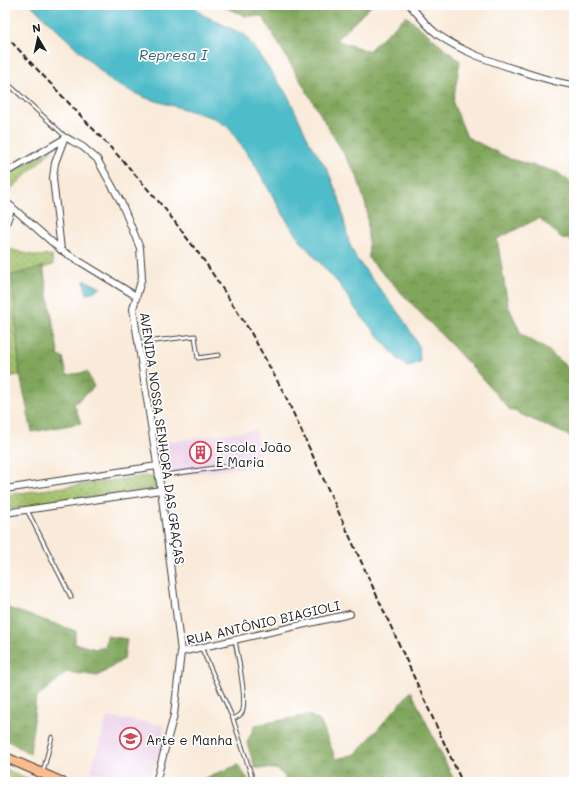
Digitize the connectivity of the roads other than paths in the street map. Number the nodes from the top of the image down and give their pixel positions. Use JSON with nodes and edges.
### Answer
{"nodes":[{"id":1,"x":410,"y":5,"type":"edge"},
{"id":2,"x":5,"y":81,"type":"edge"},
{"id":3,"x":574,"y":85,"type":"edge"},
{"id":4,"x":65,"y":139,"type":"junction"},
{"id":5,"x":5,"y":172,"type":"edge"},
{"id":6,"x":5,"y":201,"type":"edge"},
{"id":7,"x":12,"y":206,"type":"junction"},
{"id":8,"x":5,"y":227,"type":"edge"},
{"id":9,"x":61,"y":250,"type":"junction"},
{"id":10,"x":136,"y":296,"type":"junction"},
{"id":11,"x":138,"y":343,"type":"junction"},
{"id":12,"x":219,"y":355,"type":"dead end"},
{"id":13,"x":257,"y":462,"type":"dead end"},
{"id":14,"x":157,"y":466,"type":"junction"},
{"id":15,"x":158,"y":476,"type":"junction"},
{"id":16,"x":5,"y":489,"type":"edge"},
{"id":17,"x":161,"y":490,"type":"junction"},
{"id":18,"x":27,"y":510,"type":"junction"},
{"id":19,"x":5,"y":513,"type":"edge"},
{"id":20,"x":71,"y":596,"type":"dead end"},
{"id":21,"x":350,"y":614,"type":"dead end"},
{"id":22,"x":235,"y":640,"type":"junction"},
{"id":23,"x":201,"y":647,"type":"junction"},
{"id":24,"x":181,"y":652,"type":"junction"},
{"id":25,"x":233,"y":719,"type":"junction"},
{"id":26,"x":52,"y":737,"type":"dead end"},
{"id":27,"x":5,"y":757,"type":"edge"},
{"id":28,"x":43,"y":774,"type":"junction"},
{"id":29,"x":252,"y":777,"type":"dead end"},
{"id":30,"x":62,"y":782,"type":"edge"},
{"id":31,"x":156,"y":782,"type":"edge"}],
"edges":[{"from":1,"to":3,"type":"street"},
{"from":2,"to":4,"type":"lane"},
{"from":4,"to":5,"type":"street"},
{"from":4,"to":9,"type":"street"},
{"from":4,"to":10,"type":"street"},
{"from":6,"to":7,"type":"street","name":"AVENIDA NOSSA SENHORA DAS GRAÇAS"},
{"from":7,"to":8,"type":"street"},
{"from":7,"to":9,"type":"street","name":"AVENIDA NOSSA SENHORA DAS GRAÇAS"},
{"from":9,"to":10,"type":"street","name":"AVENIDA NOSSA SENHORA DAS GRAÇAS"},
{"from":10,"to":11,"type":"street","name":"AVENIDA NOSSA SENHORA DAS GRAÇAS"},
{"from":11,"to":12,"type":"lane"},
{"from":11,"to":14,"type":"street","name":"AVENIDA NOSSA SENHORA DAS GRAÇAS"},
{"from":13,"to":15,"type":"lane"},
{"from":14,"to":15,"type":"street","name":"AVENIDA NOSSA SENHORA DAS GRAÇAS"},
{"from":14,"to":16,"type":"street"},
{"from":15,"to":17,"type":"street","name":"AVENIDA NOSSA SENHORA DAS GRAÇAS"},
{"from":17,"to":18,"type":"street"},
{"from":17,"to":24,"type":"street","name":"AVENIDA NOSSA SENHORA DAS GRAÇAS"},
{"from":18,"to":19,"type":"street"},
{"from":18,"to":20,"type":"lane"},
{"from":21,"to":22,"type":"street","name":"RUA ANTÔNIO BIAGIOLI"},
{"from":22,"to":23,"type":"street","name":"RUA ANTÔNIO BIAGIOLI"},
{"from":22,"to":25,"type":"lane"},
{"from":23,"to":24,"type":"street","name":"RUA ANTÔNIO BIAGIOLI"},
{"from":23,"to":25,"type":"lane"},
{"from":24,"to":31,"type":"street","name":"AVENIDA NOSSA SENHORA DAS GRAÇAS"},
{"from":25,"to":29,"type":"lane"},
{"from":26,"to":28,"type":"lane"},
{"from":27,"to":28,"type":"main road"},
{"from":28,"to":30,"type":"main road"}]}
